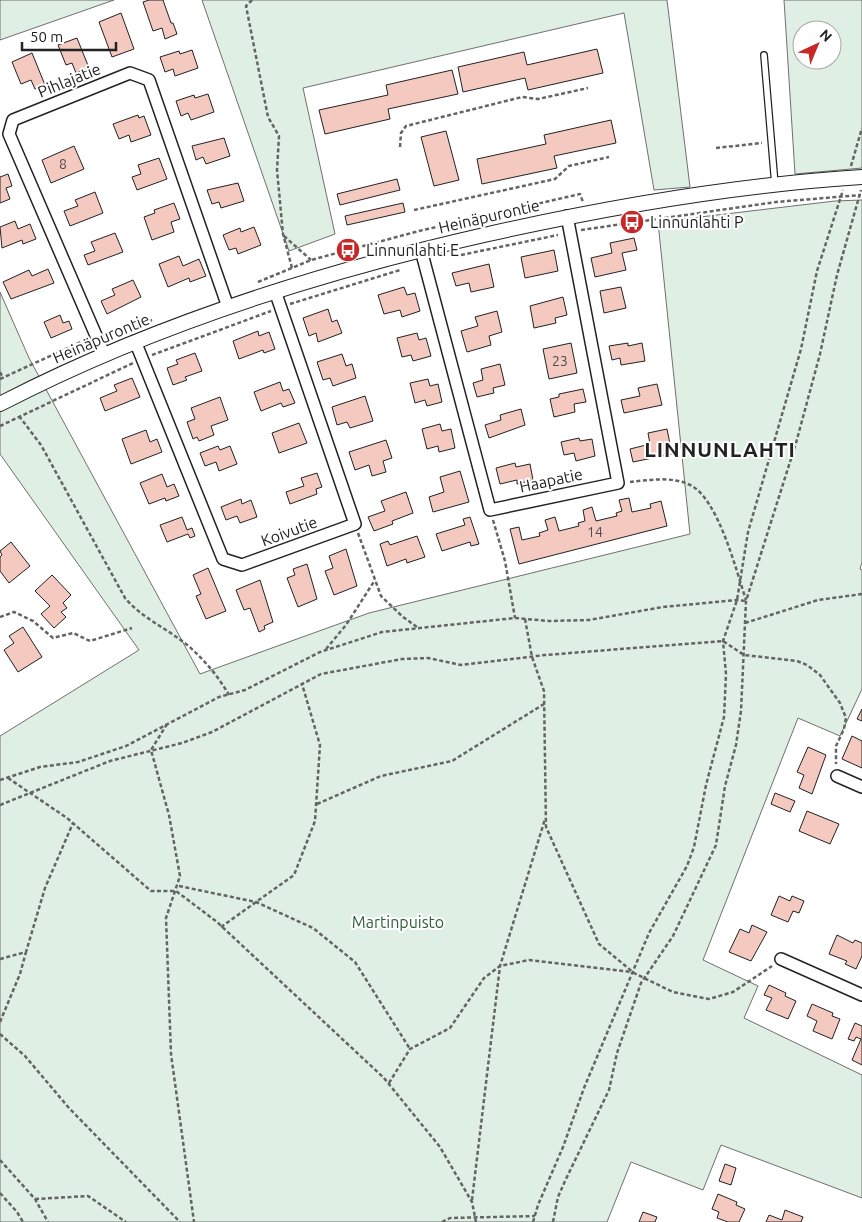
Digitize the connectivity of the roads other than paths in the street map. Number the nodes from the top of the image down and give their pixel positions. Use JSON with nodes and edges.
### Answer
{"nodes":[{"id":1,"x":764,"y":55,"type":"dead end"},
{"id":2,"x":862,"y":177,"type":"edge"},
{"id":3,"x":775,"y":185,"type":"junction"},
{"id":4,"x":567,"y":216,"type":"junction"},
{"id":5,"x":421,"y":250,"type":"junction"},
{"id":6,"x":275,"y":291,"type":"junction"},
{"id":7,"x":228,"y":307,"type":"junction"},
{"id":8,"x":135,"y":341,"type":"junction"},
{"id":9,"x":104,"y":354,"type":"junction"},
{"id":10,"x":0,"y":404,"type":"edge"},
{"id":11,"x":837,"y":776,"type":"road end"},
{"id":12,"x":862,"y":787,"type":"edge"},
{"id":13,"x":781,"y":960,"type":"road end"},
{"id":14,"x":862,"y":995,"type":"edge"}],
"edges":[{"from":1,"to":3,"type":"lane"},
{"from":2,"to":3,"type":"street","name":"Heinäpurontie"},
{"from":3,"to":4,"type":"street","name":"Heinäpurontie"},
{"from":4,"to":5,"type":"street","name":"Heinäpurontie"},
{"from":4,"to":5,"type":"street","name":"Haapatie"},
{"from":5,"to":6,"type":"street","name":"Heinäpurontie"},
{"from":6,"to":7,"type":"street","name":"Heinäpurontie"},
{"from":6,"to":8,"type":"street","name":"Koivutie"},
{"from":7,"to":8,"type":"street","name":"Heinäpurontie"},
{"from":7,"to":9,"type":"street","name":"Pihlajatie"},
{"from":8,"to":9,"type":"street","name":"Heinäpurontie"},
{"from":9,"to":10,"type":"street","name":"Heinäpurontie"},
{"from":11,"to":12,"type":"street"},
{"from":13,"to":14,"type":"street"}]}
